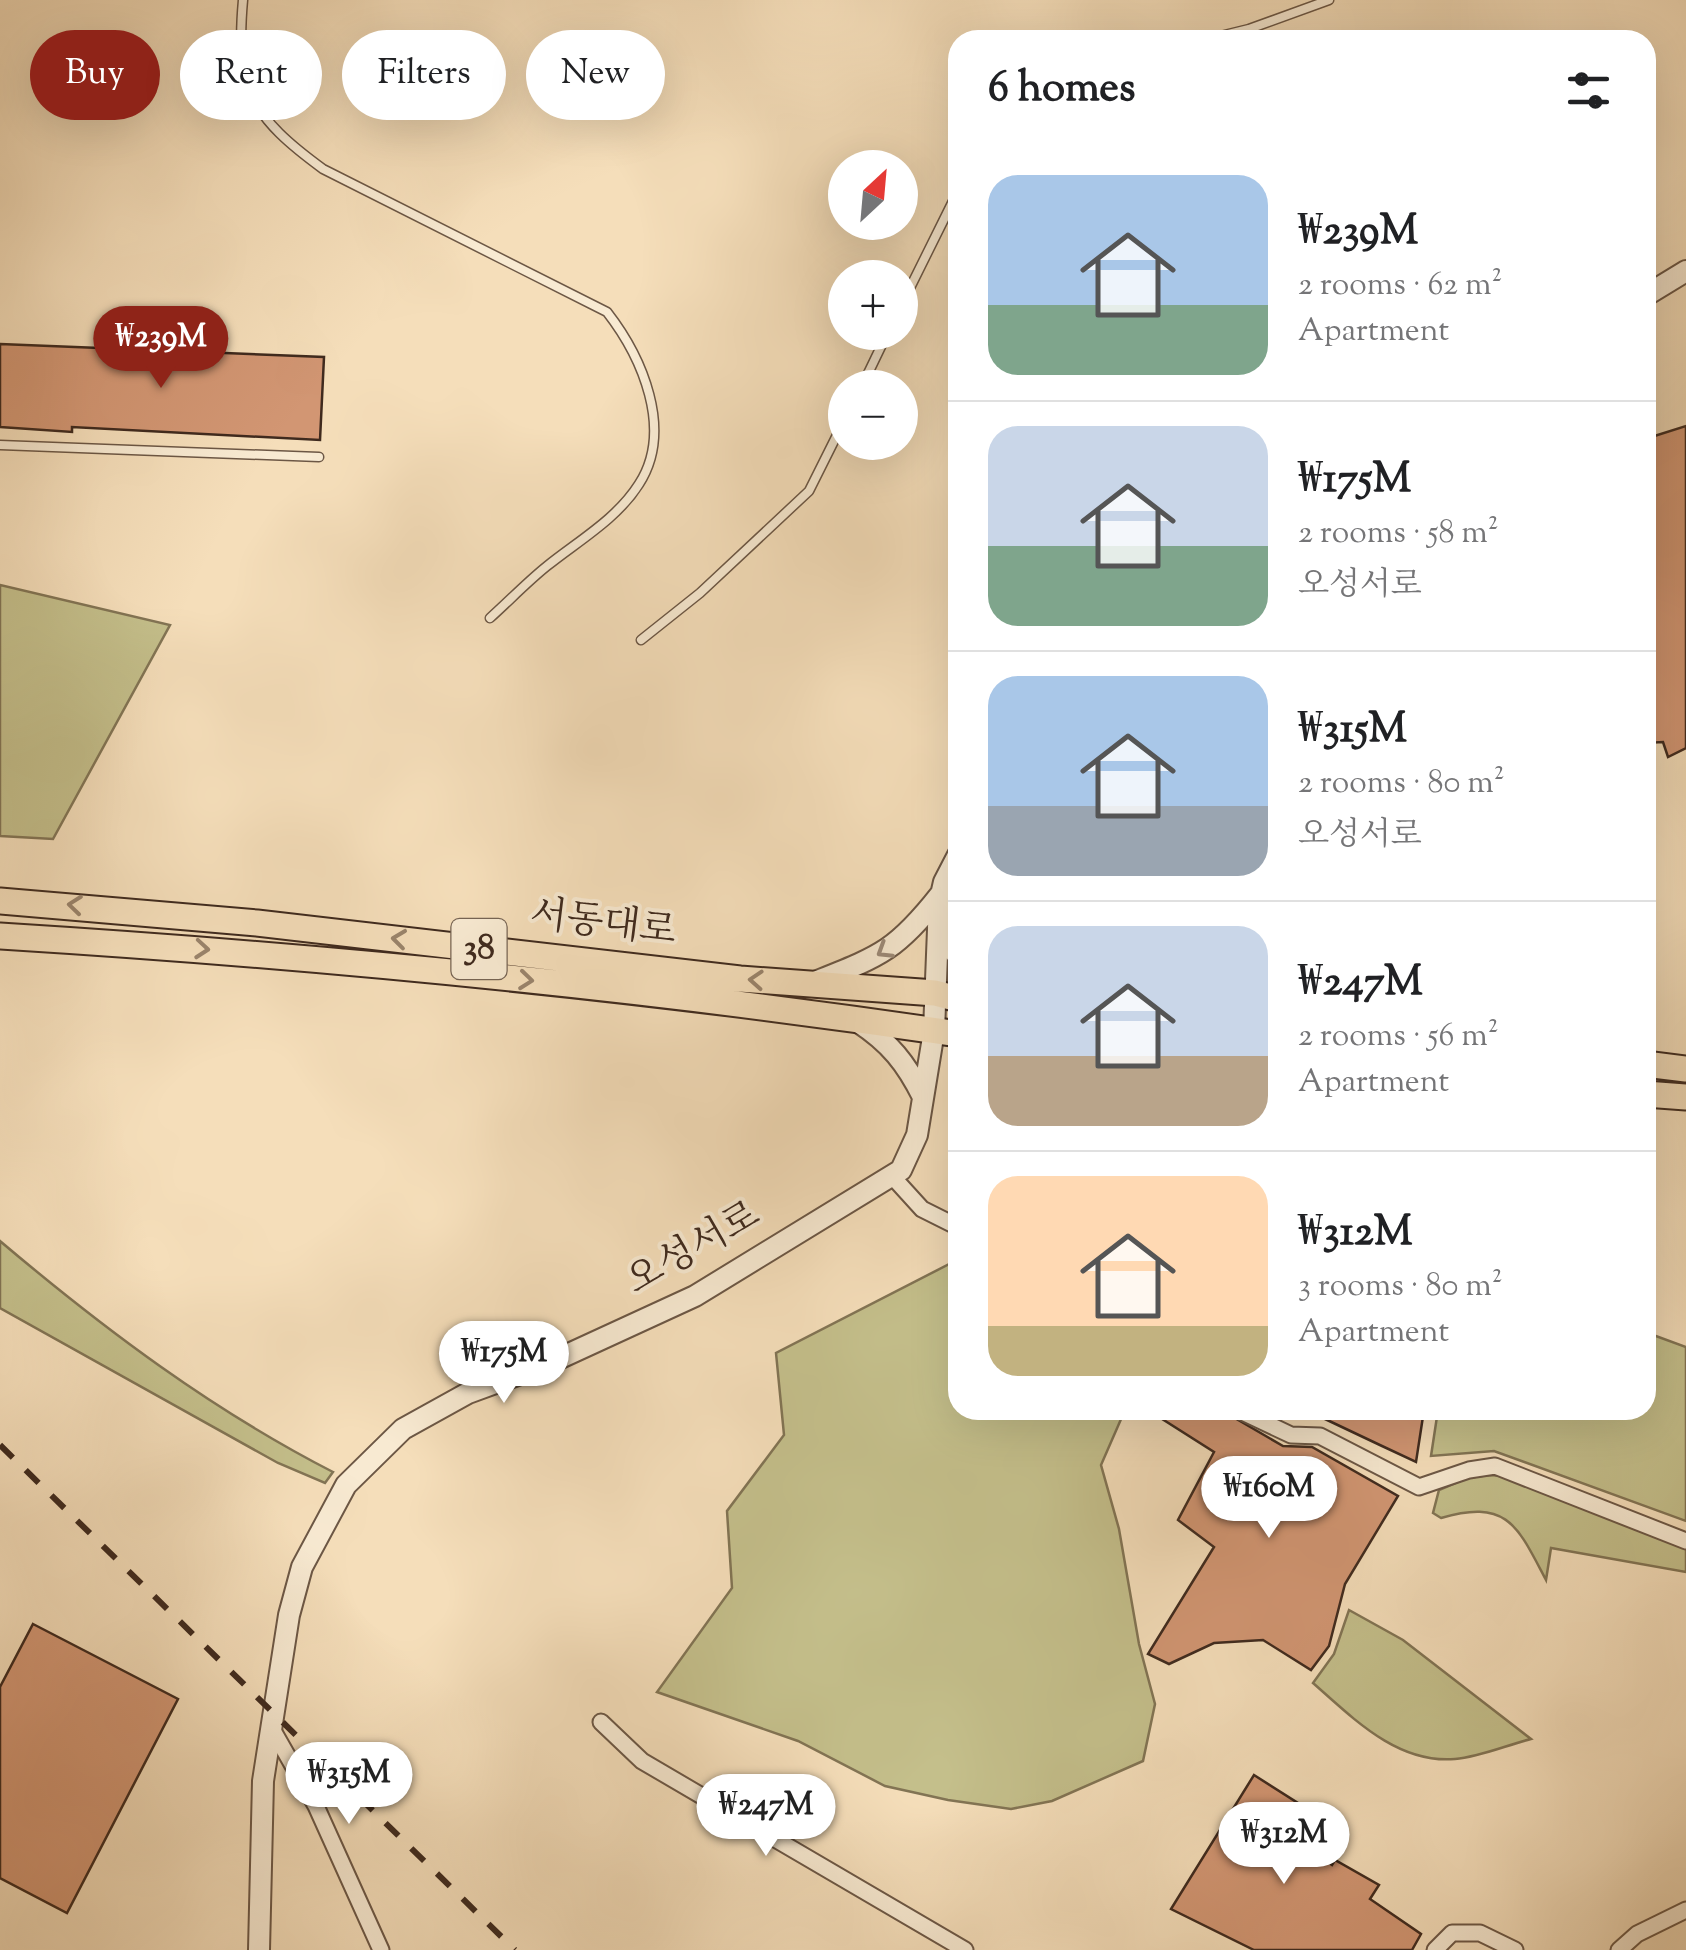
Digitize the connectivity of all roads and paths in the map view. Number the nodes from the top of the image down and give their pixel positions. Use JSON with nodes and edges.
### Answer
{"nodes":[{"id":1,"x":243,"y":0,"type":"edge"},
{"id":2,"x":1329,"y":0,"type":"edge"},
{"id":3,"x":1244,"y":30,"type":"edge"},
{"id":4,"x":948,"y":211,"type":"edge"},
{"id":5,"x":1686,"y":271,"type":"edge"},
{"id":6,"x":918,"y":272,"type":"edge"},
{"id":7,"x":1656,"y":289,"type":"edge"},
{"id":8,"x":0,"y":445,"type":"edge"},
{"id":9,"x":828,"y":454,"type":"edge"},
{"id":10,"x":319,"y":457,"type":"dead end"},
{"id":11,"x":490,"y":618,"type":"dead end"},
{"id":12,"x":641,"y":640,"type":"dead end"},
{"id":13,"x":948,"y":876,"type":"edge"},
{"id":14,"x":942,"y":888,"type":"junction"},
{"id":15,"x":0,"y":901,"type":"edge"},
{"id":16,"x":938,"y":926,"type":"junction"},
{"id":17,"x":0,"y":936,"type":"edge"},
{"id":18,"x":948,"y":941,"type":"edge"},
{"id":19,"x":810,"y":984,"type":"junction"},
{"id":20,"x":946,"y":996,"type":"edge"},
{"id":21,"x":858,"y":1022,"type":"junction"},
{"id":22,"x":946,"y":1032,"type":"edge"},
{"id":23,"x":1656,"y":1065,"type":"edge"},
{"id":24,"x":1686,"y":1069,"type":"edge"},
{"id":25,"x":1656,"y":1095,"type":"edge"},
{"id":26,"x":924,"y":1096,"type":"junction"},
{"id":27,"x":1686,"y":1097,"type":"edge"},
{"id":28,"x":892,"y":1176,"type":"junction"},
{"id":29,"x":948,"y":1222,"type":"edge"},
{"id":30,"x":1259,"y":1420,"type":"edge"},
{"id":31,"x":1686,"y":1541,"type":"edge"},
{"id":32,"x":602,"y":1722,"type":"dead end"},
{"id":33,"x":272,"y":1727,"type":"junction"},
{"id":34,"x":1686,"y":1910,"type":"edge"},
{"id":35,"x":259,"y":1950,"type":"edge"},
{"id":36,"x":382,"y":1950,"type":"edge"},
{"id":37,"x":965,"y":1950,"type":"edge"},
{"id":38,"x":1435,"y":1950,"type":"edge"},
{"id":39,"x":1515,"y":1950,"type":"edge"},
{"id":40,"x":1619,"y":1950,"type":"edge"}],
"edges":[{"from":1,"to":11,"type":"lane"},
{"from":2,"to":3,"type":"lane"},
{"from":4,"to":6,"type":"lane"},
{"from":5,"to":7,"type":"street"},
{"from":8,"to":10,"type":"lane"},
{"from":9,"to":12,"type":"lane"},
{"from":13,"to":14,"type":"street"},
{"from":14,"to":16,"type":"street","name":"오성서로"},
{"from":14,"to":19,"type":"street","one_way":true},
{"from":19,"to":15,"type":"main road","name":"서동대로","number":"38","one_way":true},
{"from":16,"to":18,"type":"street"},
{"from":16,"to":20,"type":"street","name":"오성서로"},
{"from":17,"to":21,"type":"main road","name":"서동대로","number":"38","one_way":true},
{"from":19,"to":20,"type":"main road","name":"서동대로","number":"38"},
{"from":20,"to":22,"type":"street","name":"오성서로"},
{"from":21,"to":22,"type":"main road","name":"서동대로","number":"38"},
{"from":21,"to":26,"type":"street"},
{"from":22,"to":26,"type":"street","name":"오성서로"},
{"from":23,"to":24,"type":"main road"},
{"from":25,"to":27,"type":"main road"},
{"from":26,"to":28,"type":"street","name":"오성서로"},
{"from":28,"to":29,"type":"street"},
{"from":28,"to":33,"type":"street","name":"오성서로"},
{"from":30,"to":31,"type":"street"},
{"from":32,"to":37,"type":"street"},
{"from":33,"to":35,"type":"street","name":"오성서로"},
{"from":33,"to":36,"type":"street"},
{"from":34,"to":40,"type":"street"},
{"from":38,"to":39,"type":"street"}]}
